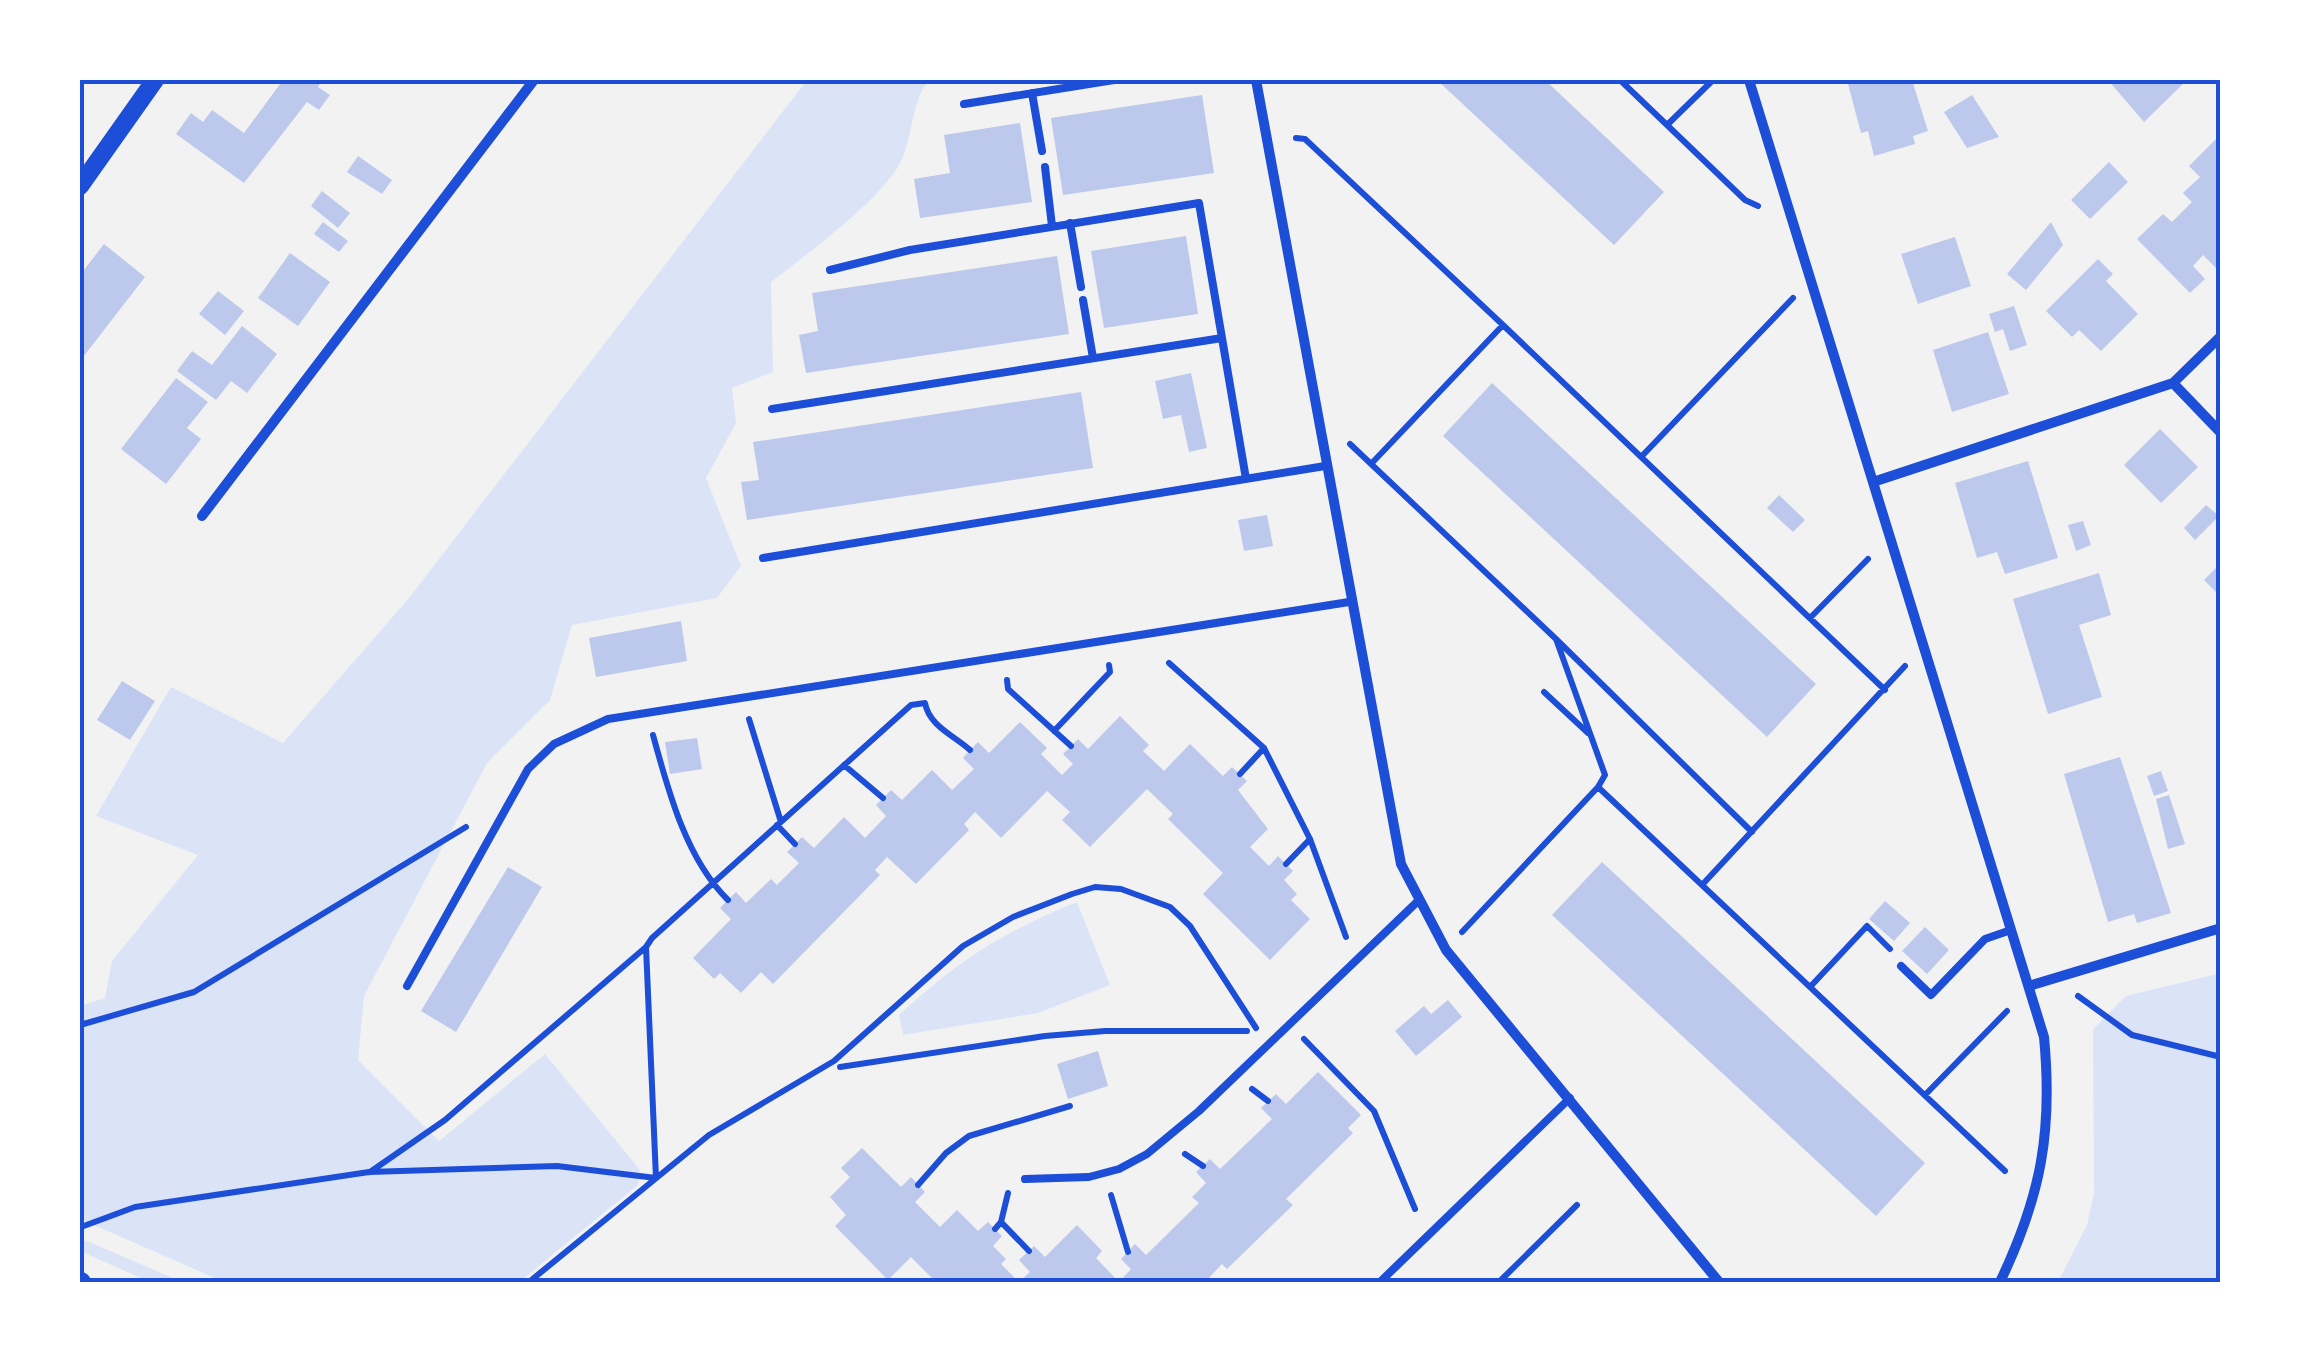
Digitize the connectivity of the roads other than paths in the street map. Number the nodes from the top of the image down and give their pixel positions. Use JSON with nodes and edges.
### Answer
{"nodes":[{"id":1,"x":155,"y":80,"type":"edge"},
{"id":2,"x":534,"y":80,"type":"edge"},
{"id":3,"x":1114,"y":80,"type":"edge"},
{"id":4,"x":1256,"y":80,"type":"edge"},
{"id":5,"x":1749,"y":80,"type":"edge"},
{"id":6,"x":1032,"y":93,"type":"junction"},
{"id":7,"x":964,"y":104,"type":"dead end"},
{"id":8,"x":1042,"y":151,"type":"dead end"},
{"id":9,"x":1045,"y":166,"type":"dead end"},
{"id":10,"x":80,"y":186,"type":"edge"},
{"id":11,"x":1070,"y":223,"type":"junction"},
{"id":12,"x":1052,"y":226,"type":"junction"},
{"id":13,"x":830,"y":270,"type":"dead end"},
{"id":14,"x":1081,"y":287,"type":"dead end"},
{"id":15,"x":1083,"y":300,"type":"dead end"},
{"id":16,"x":2221,"y":336,"type":"edge"},
{"id":17,"x":1222,"y":338,"type":"junction"},
{"id":18,"x":1092,"y":358,"type":"junction"},
{"id":19,"x":2173,"y":383,"type":"junction"},
{"id":20,"x":772,"y":409,"type":"dead end"},
{"id":21,"x":2221,"y":433,"type":"edge"},
{"id":22,"x":1325,"y":466,"type":"junction"},
{"id":23,"x":1246,"y":479,"type":"junction"},
{"id":24,"x":1873,"y":482,"type":"junction"},
{"id":25,"x":202,"y":516,"type":"dead end"},
{"id":26,"x":763,"y":558,"type":"dead end"},
{"id":27,"x":1350,"y":602,"type":"junction"},
{"id":28,"x":1417,"y":902,"type":"junction"},
{"id":29,"x":2221,"y":928,"type":"edge"},
{"id":30,"x":2011,"y":930,"type":"junction"},
{"id":31,"x":1901,"y":966,"type":"road end"},
{"id":32,"x":407,"y":986,"type":"dead end"},
{"id":33,"x":2029,"y":986,"type":"junction"},
{"id":34,"x":1570,"y":1098,"type":"junction"},
{"id":35,"x":1025,"y":1179,"type":"dead end"},
{"id":36,"x":1380,"y":1282,"type":"edge"},
{"id":37,"x":1719,"y":1282,"type":"edge"},
{"id":38,"x":2000,"y":1282,"type":"edge"}],
"edges":[{"from":1,"to":10,"type":"street"},
{"from":2,"to":25,"type":"street"},
{"from":3,"to":6,"type":"lane"},
{"from":4,"to":22,"type":"street"},
{"from":5,"to":24,"type":"street"},
{"from":6,"to":7,"type":"lane"},
{"from":6,"to":8,"type":"lane"},
{"from":9,"to":12,"type":"lane"},
{"from":11,"to":12,"type":"lane"},
{"from":11,"to":14,"type":"lane"},
{"from":11,"to":17,"type":"lane"},
{"from":12,"to":13,"type":"lane"},
{"from":15,"to":18,"type":"lane"},
{"from":16,"to":19,"type":"street"},
{"from":17,"to":18,"type":"lane"},
{"from":17,"to":23,"type":"lane"},
{"from":18,"to":20,"type":"lane"},
{"from":19,"to":21,"type":"street"},
{"from":19,"to":24,"type":"street"},
{"from":22,"to":23,"type":"lane"},
{"from":22,"to":27,"type":"street"},
{"from":23,"to":26,"type":"lane"},
{"from":24,"to":30,"type":"street"},
{"from":27,"to":28,"type":"street"},
{"from":27,"to":32,"type":"lane"},
{"from":28,"to":34,"type":"street"},
{"from":28,"to":35,"type":"lane"},
{"from":29,"to":33,"type":"street"},
{"from":30,"to":31,"type":"lane"},
{"from":30,"to":33,"type":"street"},
{"from":33,"to":38,"type":"street"},
{"from":34,"to":36,"type":"lane"},
{"from":34,"to":37,"type":"street"}]}
